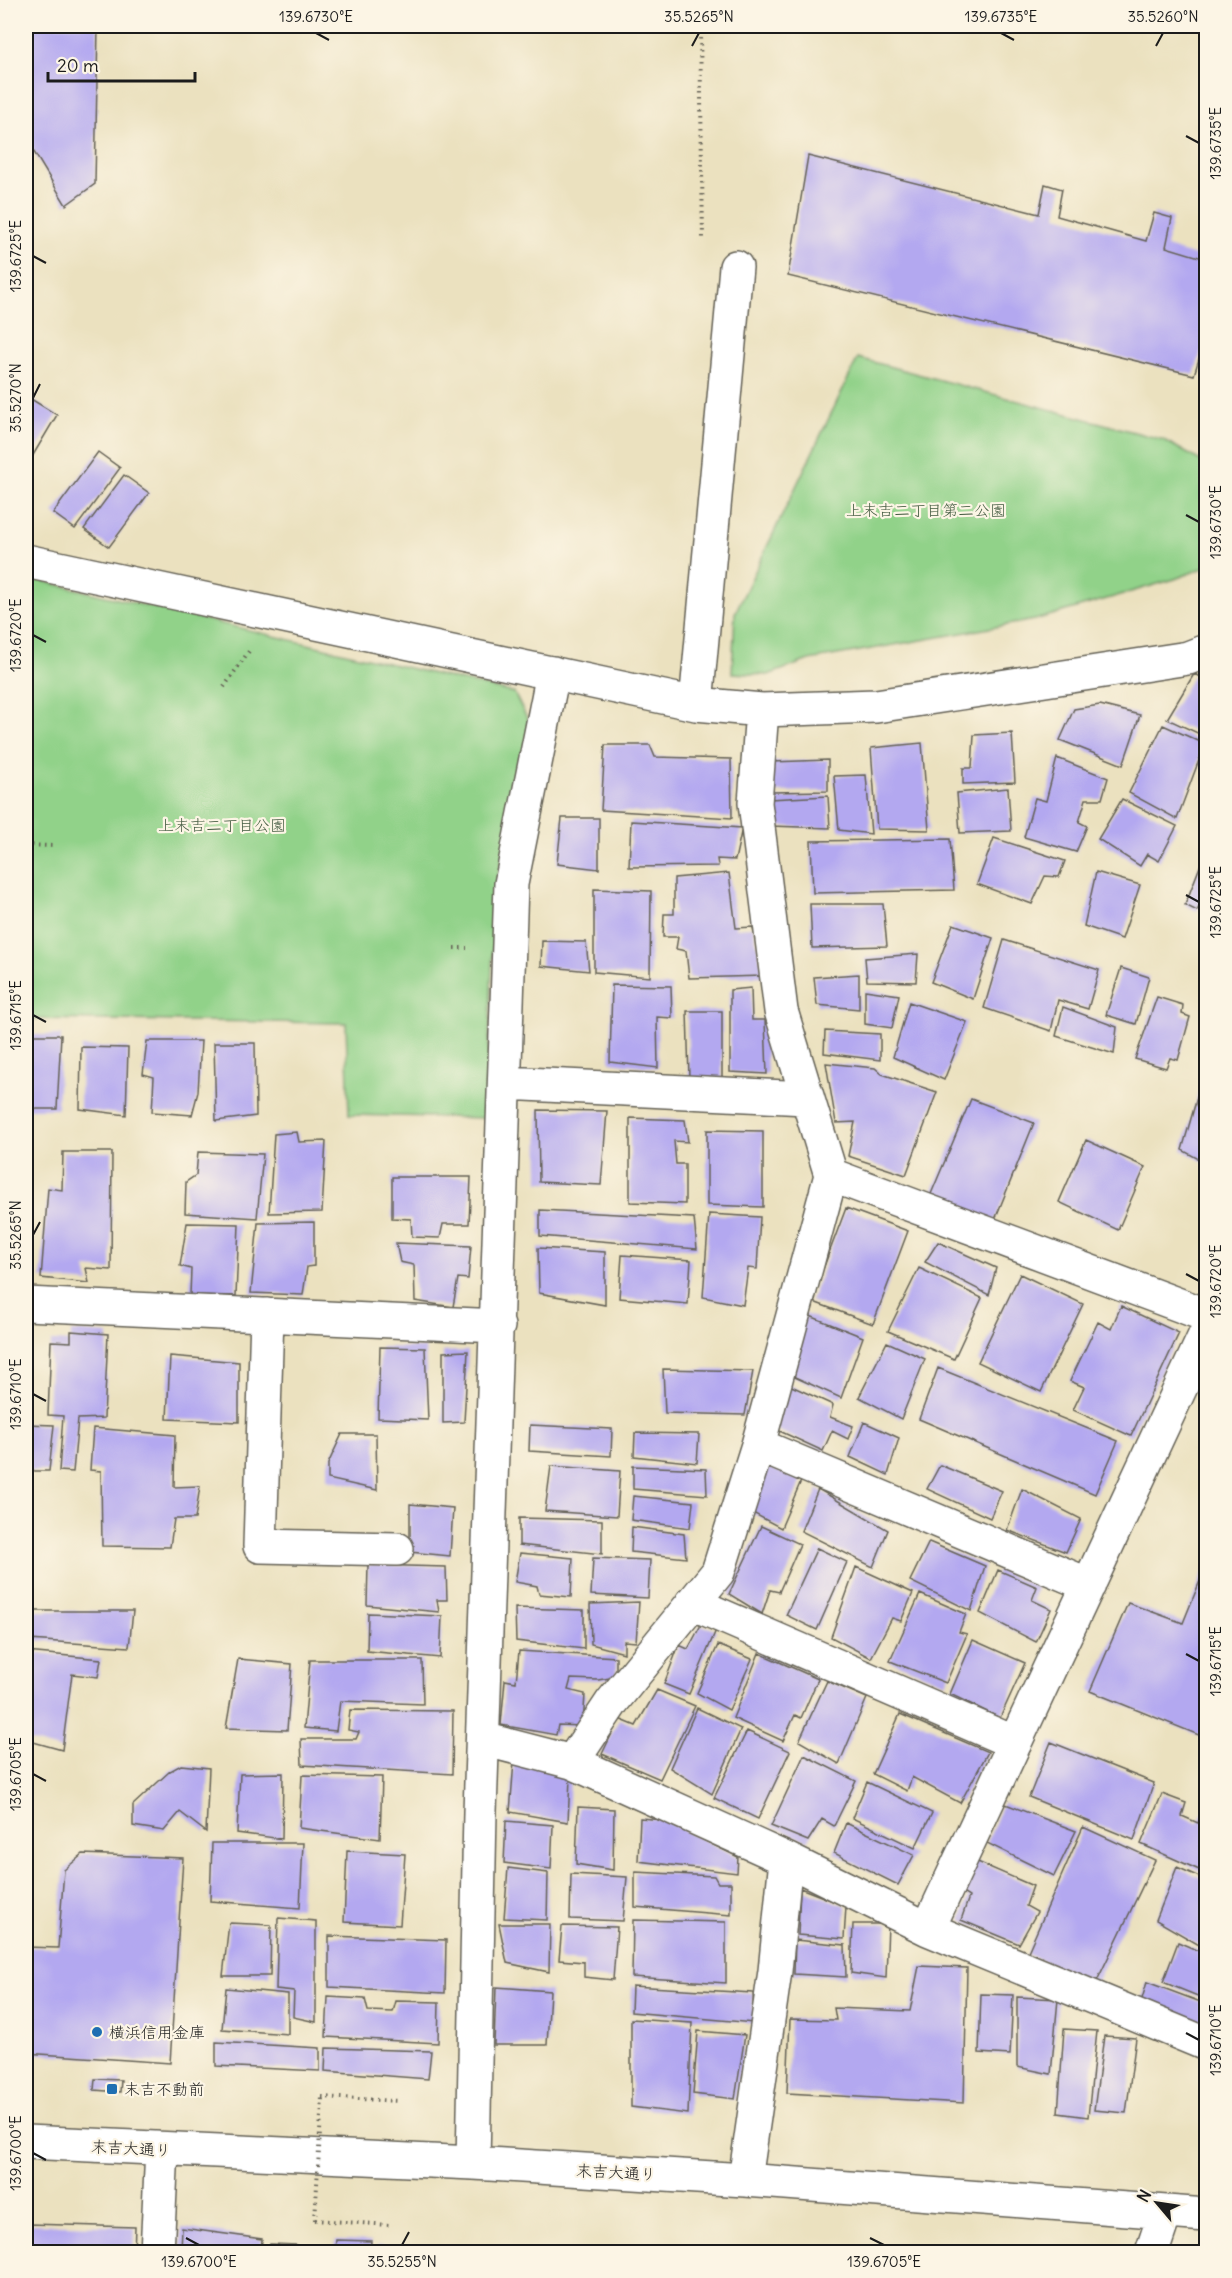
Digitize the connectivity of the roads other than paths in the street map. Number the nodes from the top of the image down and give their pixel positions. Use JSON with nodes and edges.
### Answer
{"nodes":[{"id":1,"x":736,"y":267,"type":"dead end"},
{"id":2,"x":26,"y":561,"type":"edge"},
{"id":3,"x":1206,"y":651,"type":"edge"},
{"id":4,"x":553,"y":673,"type":"junction"},
{"id":5,"x":696,"y":704,"type":"junction"},
{"id":6,"x":762,"y":710,"type":"junction"},
{"id":7,"x":505,"y":1083,"type":"junction"},
{"id":8,"x":806,"y":1098,"type":"junction"},
{"id":9,"x":831,"y":1175,"type":"junction"},
{"id":10,"x":26,"y":1304,"type":"edge"},
{"id":11,"x":267,"y":1315,"type":"junction"},
{"id":12,"x":1206,"y":1315,"type":"edge"},
{"id":13,"x":498,"y":1326,"type":"junction"},
{"id":14,"x":1206,"y":1333,"type":"edge"},
{"id":15,"x":758,"y":1446,"type":"junction"},
{"id":16,"x":397,"y":1549,"type":"dead end"},
{"id":17,"x":1089,"y":1585,"type":"junction"},
{"id":18,"x":692,"y":1603,"type":"junction"},
{"id":19,"x":483,"y":1739,"type":"junction"},
{"id":20,"x":1015,"y":1743,"type":"junction"},
{"id":21,"x":572,"y":1762,"type":"junction"},
{"id":22,"x":786,"y":1859,"type":"junction"},
{"id":23,"x":928,"y":1929,"type":"junction"},
{"id":24,"x":1206,"y":2044,"type":"edge"},
{"id":25,"x":26,"y":2142,"type":"edge"},
{"id":26,"x":162,"y":2149,"type":"junction"},
{"id":27,"x":473,"y":2163,"type":"junction"},
{"id":28,"x":745,"y":2180,"type":"junction"},
{"id":29,"x":1165,"y":2213,"type":"junction"},
{"id":30,"x":1206,"y":2215,"type":"edge"},
{"id":31,"x":157,"y":2253,"type":"edge"},
{"id":32,"x":1152,"y":2253,"type":"edge"}],
"edges":[{"from":1,"to":5,"type":"street"},
{"from":2,"to":4,"type":"street"},
{"from":3,"to":6,"type":"street"},
{"from":4,"to":5,"type":"street"},
{"from":4,"to":7,"type":"street"},
{"from":5,"to":6,"type":"street"},
{"from":6,"to":8,"type":"street"},
{"from":7,"to":8,"type":"street"},
{"from":7,"to":13,"type":"street"},
{"from":8,"to":9,"type":"street"},
{"from":9,"to":12,"type":"street"},
{"from":9,"to":15,"type":"street"},
{"from":10,"to":11,"type":"street"},
{"from":11,"to":13,"type":"street"},
{"from":11,"to":16,"type":"street"},
{"from":13,"to":19,"type":"street"},
{"from":14,"to":17,"type":"street"},
{"from":15,"to":17,"type":"street"},
{"from":15,"to":18,"type":"street"},
{"from":17,"to":20,"type":"street"},
{"from":18,"to":20,"type":"street"},
{"from":18,"to":21,"type":"street"},
{"from":19,"to":21,"type":"street"},
{"from":19,"to":27,"type":"street"},
{"from":20,"to":23,"type":"street"},
{"from":21,"to":22,"type":"street"},
{"from":22,"to":23,"type":"street"},
{"from":22,"to":28,"type":"street"},
{"from":23,"to":24,"type":"street"},
{"from":25,"to":26,"type":"street","name":"末吉大通り"},
{"from":26,"to":27,"type":"street","name":"末吉大通り"},
{"from":26,"to":31,"type":"street"},
{"from":27,"to":28,"type":"street","name":"末吉大通り"},
{"from":28,"to":29,"type":"street","name":"末吉大通り"},
{"from":29,"to":30,"type":"street","name":"末吉大通り"},
{"from":29,"to":32,"type":"street"}]}
